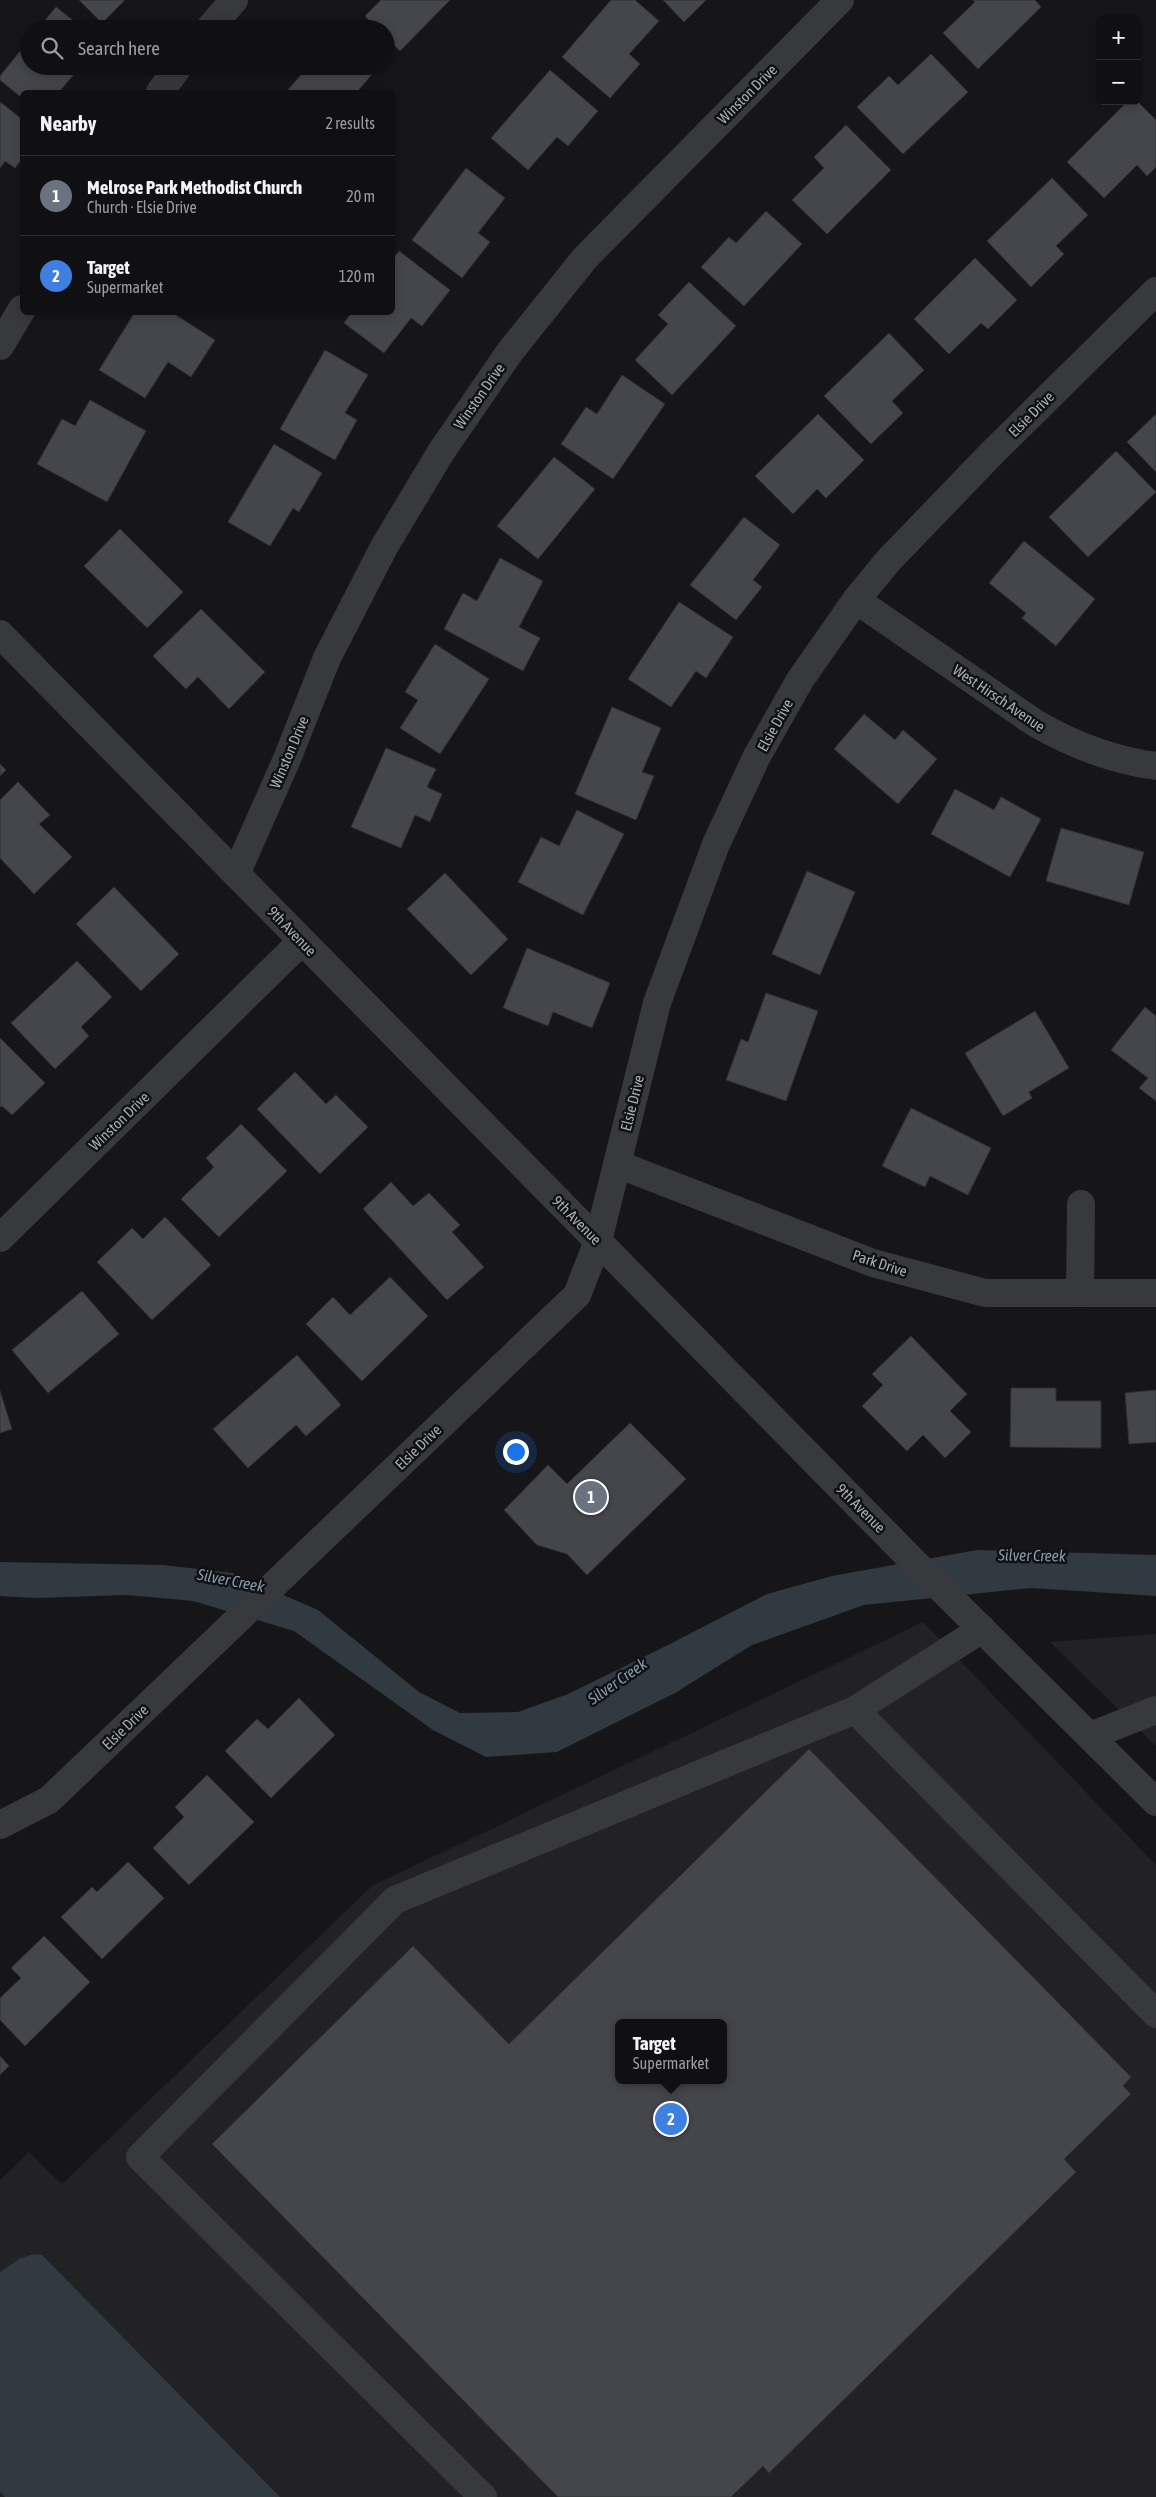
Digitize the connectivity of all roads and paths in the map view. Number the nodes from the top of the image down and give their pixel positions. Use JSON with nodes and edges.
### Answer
{"nodes":[{"id":1,"x":234,"y":0,"type":"edge"},
{"id":2,"x":840,"y":0,"type":"edge"},
{"id":3,"x":217,"y":20,"type":"edge"},
{"id":4,"x":172,"y":75,"type":"edge"},
{"id":5,"x":161,"y":90,"type":"edge"},
{"id":6,"x":1156,"y":291,"type":"edge"},
{"id":7,"x":20,"y":312,"type":"edge"},
{"id":8,"x":0,"y":346,"type":"edge"},
{"id":9,"x":856,"y":600,"type":"junction"},
{"id":10,"x":0,"y":634,"type":"edge"},
{"id":11,"x":1156,"y":766,"type":"edge"},
{"id":12,"x":236,"y":874,"type":"junction"},
{"id":13,"x":302,"y":941,"type":"junction"},
{"id":14,"x":617,"y":1164,"type":"junction"},
{"id":15,"x":1081,"y":1204,"type":"dead end"},
{"id":16,"x":0,"y":1238,"type":"edge"},
{"id":17,"x":598,"y":1241,"type":"junction"},
{"id":18,"x":1080,"y":1293,"type":"junction"},
{"id":19,"x":1156,"y":1293,"type":"edge"},
{"id":20,"x":982,"y":1629,"type":"junction"},
{"id":21,"x":855,"y":1710,"type":"junction"},
{"id":22,"x":1156,"y":1710,"type":"edge"},
{"id":23,"x":1090,"y":1736,"type":"junction"},
{"id":24,"x":1156,"y":1802,"type":"edge"},
{"id":25,"x":0,"y":1825,"type":"edge"},
{"id":26,"x":1156,"y":2014,"type":"edge"},
{"id":27,"x":484,"y":2497,"type":"edge"}],
"edges":[{"from":1,"to":3,"type":"street"},
{"from":2,"to":12,"type":"street","name":"Winston Drive"},
{"from":4,"to":5,"type":"street"},
{"from":6,"to":9,"type":"street","name":"Elsie Drive"},
{"from":7,"to":8,"type":"street"},
{"from":9,"to":11,"type":"street","name":"West Hirsch Avenue"},
{"from":9,"to":14,"type":"street","name":"Elsie Drive"},
{"from":10,"to":12,"type":"street","name":"9th Avenue"},
{"from":12,"to":13,"type":"street","name":"9th Avenue"},
{"from":13,"to":16,"type":"street","name":"Winston Drive"},
{"from":13,"to":17,"type":"street","name":"9th Avenue"},
{"from":14,"to":17,"type":"street","name":"Elsie Drive"},
{"from":14,"to":18,"type":"street","name":"Park Drive"},
{"from":15,"to":18,"type":"street"},
{"from":17,"to":20,"type":"street","name":"9th Avenue"},
{"from":17,"to":25,"type":"street","name":"Elsie Drive"},
{"from":18,"to":19,"type":"street","name":"Park Drive"},
{"from":20,"to":21,"type":"street"},
{"from":20,"to":23,"type":"street","name":"9th Avenue"},
{"from":21,"to":26,"type":"street"},
{"from":21,"to":27,"type":"street"},
{"from":22,"to":23,"type":"street"},
{"from":23,"to":24,"type":"street","name":"9th Avenue"}]}
